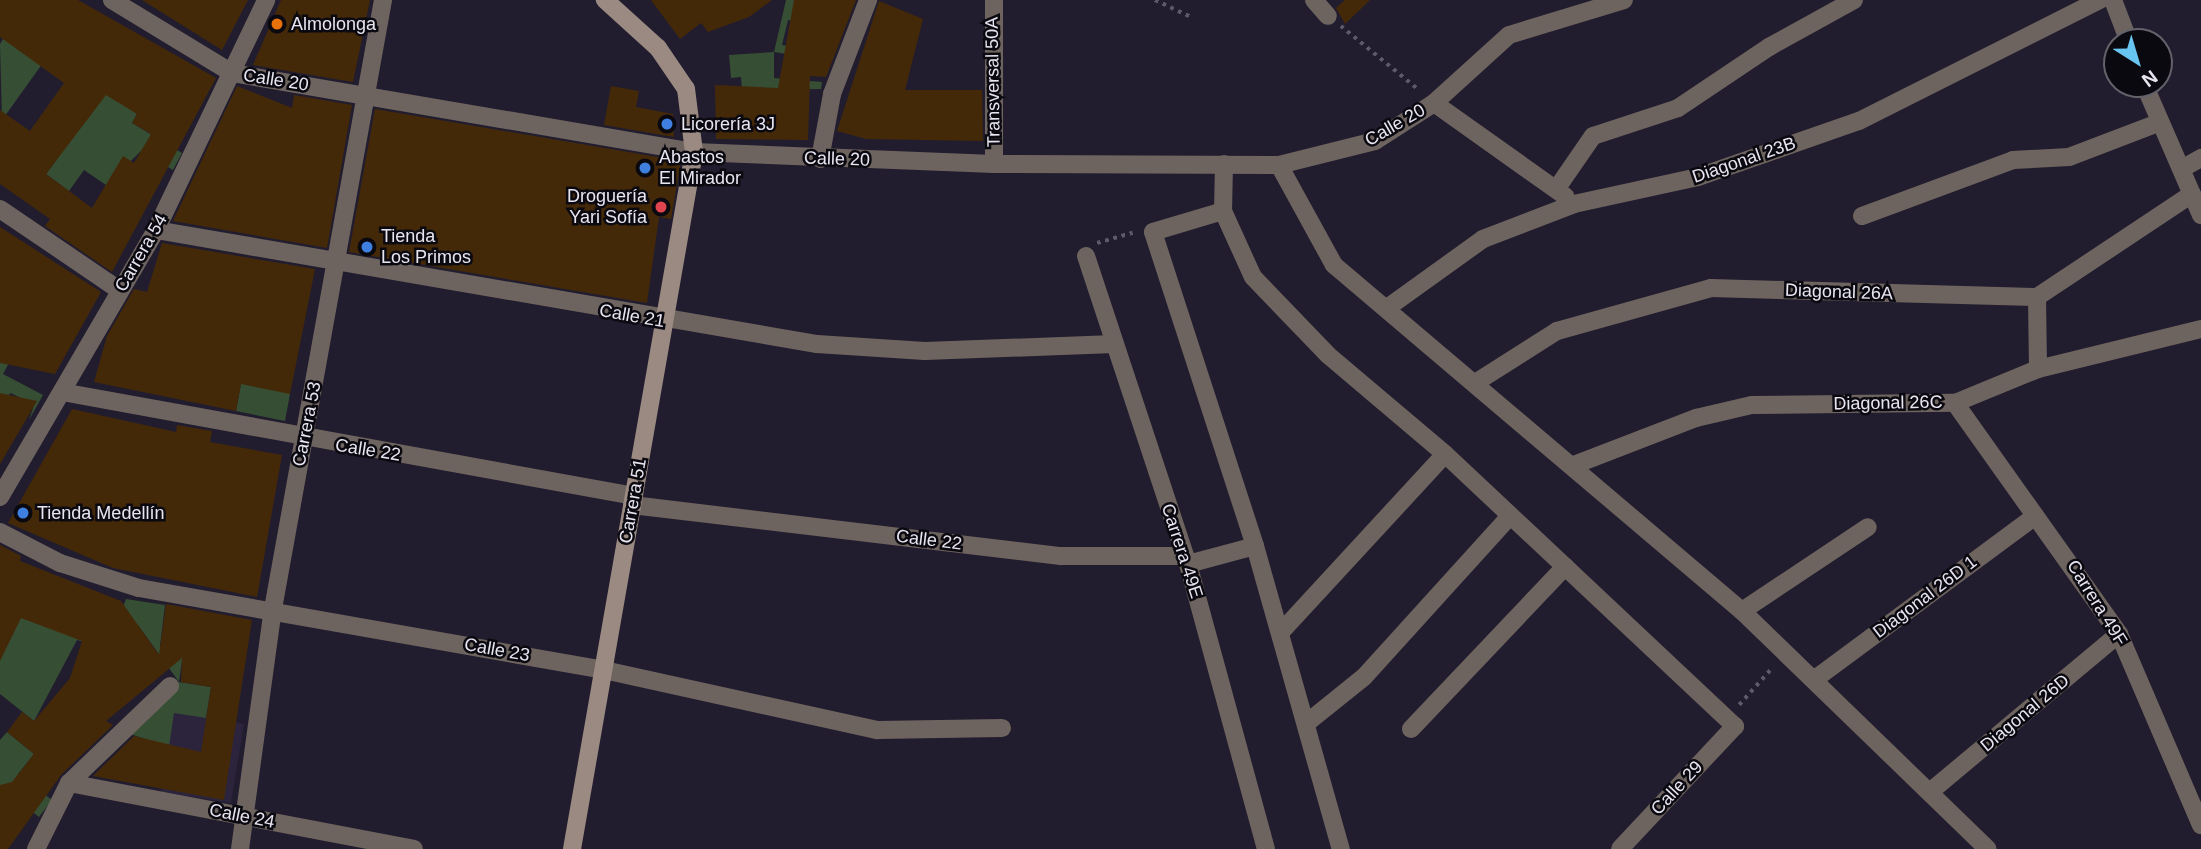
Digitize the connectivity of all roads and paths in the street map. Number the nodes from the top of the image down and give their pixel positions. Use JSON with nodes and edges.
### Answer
{"nodes":[{"id":1,"x":112,"y":0,"type":"edge"},
{"id":2,"x":266,"y":0,"type":"edge"},
{"id":3,"x":383,"y":0,"type":"edge"},
{"id":4,"x":605,"y":0,"type":"edge"},
{"id":5,"x":868,"y":0,"type":"edge"},
{"id":6,"x":993,"y":0,"type":"edge"},
{"id":7,"x":1155,"y":0,"type":"edge"},
{"id":8,"x":1314,"y":0,"type":"edge"},
{"id":9,"x":1624,"y":0,"type":"edge"},
{"id":10,"x":1854,"y":0,"type":"edge"},
{"id":11,"x":2100,"y":0,"type":"edge"},
{"id":12,"x":2113,"y":0,"type":"edge"},
{"id":13,"x":1328,"y":16,"type":"joint"},
{"id":14,"x":1193,"y":18,"type":"dead end"},
{"id":15,"x":2124,"y":28,"type":"edge"},
{"id":16,"x":232,"y":73,"type":"junction"},
{"id":17,"x":366,"y":94,"type":"junction"},
{"id":18,"x":2149,"y":98,"type":"edge"},
{"id":19,"x":1434,"y":103,"type":"junction"},
{"id":20,"x":2158,"y":123,"type":"junction"},
{"id":21,"x":694,"y":152,"type":"junction"},
{"id":22,"x":2201,"y":158,"type":"edge"},
{"id":23,"x":820,"y":159,"type":"junction"},
{"id":24,"x":994,"y":164,"type":"junction"},
{"id":25,"x":1224,"y":164,"type":"junction"},
{"id":26,"x":1279,"y":164,"type":"junction"},
{"id":27,"x":2183,"y":168,"type":"junction"},
{"id":28,"x":1557,"y":188,"type":"junction"},
{"id":29,"x":2192,"y":194,"type":"junction"},
{"id":30,"x":1574,"y":204,"type":"junction"},
{"id":31,"x":0,"y":209,"type":"edge"},
{"id":32,"x":1223,"y":211,"type":"junction"},
{"id":33,"x":2201,"y":215,"type":"edge"},
{"id":34,"x":1861,"y":216,"type":"dead end"},
{"id":35,"x":156,"y":230,"type":"junction"},
{"id":36,"x":1153,"y":232,"type":"junction"},
{"id":37,"x":1086,"y":256,"type":"joint"},
{"id":38,"x":337,"y":265,"type":"junction"},
{"id":39,"x":119,"y":290,"type":"junction"},
{"id":40,"x":2037,"y":297,"type":"junction"},
{"id":41,"x":1387,"y":308,"type":"junction"},
{"id":42,"x":665,"y":322,"type":"junction"},
{"id":43,"x":2201,"y":329,"type":"edge"},
{"id":44,"x":1114,"y":344,"type":"junction"},
{"id":45,"x":2038,"y":369,"type":"junction"},
{"id":46,"x":1475,"y":383,"type":"junction"},
{"id":47,"x":62,"y":392,"type":"junction"},
{"id":48,"x":1955,"y":403,"type":"junction"},
{"id":49,"x":303,"y":439,"type":"junction"},
{"id":50,"x":1445,"y":454,"type":"junction"},
{"id":51,"x":1574,"y":464,"type":"junction"},
{"id":52,"x":0,"y":497,"type":"edge"},
{"id":53,"x":633,"y":500,"type":"junction"},
{"id":54,"x":1510,"y":516,"type":"junction"},
{"id":55,"x":2035,"y":516,"type":"junction"},
{"id":56,"x":1868,"y":527,"type":"dead end"},
{"id":57,"x":0,"y":533,"type":"edge"},
{"id":58,"x":1255,"y":546,"type":"junction"},
{"id":59,"x":1186,"y":560,"type":"junction"},
{"id":60,"x":1565,"y":568,"type":"junction"},
{"id":61,"x":273,"y":609,"type":"junction"},
{"id":62,"x":1742,"y":611,"type":"junction"},
{"id":63,"x":1280,"y":633,"type":"junction"},
{"id":64,"x":2119,"y":634,"type":"junction"},
{"id":65,"x":1773,"y":667,"type":"dead end"},
{"id":66,"x":604,"y":670,"type":"junction"},
{"id":67,"x":1815,"y":679,"type":"junction"},
{"id":68,"x":170,"y":686,"type":"dead end"},
{"id":69,"x":1742,"y":702,"type":"dead end"},
{"id":70,"x":1308,"y":723,"type":"junction"},
{"id":71,"x":1002,"y":728,"type":"dead end"},
{"id":72,"x":1411,"y":729,"type":"dead end"},
{"id":73,"x":69,"y":783,"type":"junction"},
{"id":74,"x":1931,"y":791,"type":"junction"},
{"id":75,"x":246,"y":816,"type":"junction"},
{"id":76,"x":2201,"y":825,"type":"edge"},
{"id":77,"x":36,"y":849,"type":"edge"},
{"id":78,"x":240,"y":849,"type":"edge"},
{"id":79,"x":414,"y":849,"type":"edge"},
{"id":80,"x":572,"y":849,"type":"edge"},
{"id":81,"x":1266,"y":849,"type":"edge"},
{"id":82,"x":1340,"y":849,"type":"edge"},
{"id":83,"x":1620,"y":849,"type":"edge"},
{"id":84,"x":1988,"y":849,"type":"edge"}],
"edges":[{"from":1,"to":16,"type":"street"},
{"from":2,"to":16,"type":"street","name":"Carrera 54"},
{"from":3,"to":17,"type":"street","name":"Carrera 53"},
{"from":4,"to":21,"type":"street","name":"Carrera 51"},
{"from":5,"to":23,"type":"street"},
{"from":6,"to":24,"type":"street","name":"Transversal 50A"},
{"from":7,"to":14,"type":"path"},
{"from":8,"to":13,"type":"street"},
{"from":9,"to":19,"type":"street","name":"Calle 20"},
{"from":10,"to":28,"type":"street"},
{"from":11,"to":30,"type":"street","name":"Diagonal 23B"},
{"from":12,"to":15,"type":"street"},
{"from":13,"to":19,"type":"path"},
{"from":16,"to":17,"type":"street","name":"Calle 20"},
{"from":16,"to":35,"type":"street","name":"Carrera 54"},
{"from":17,"to":21,"type":"street","name":"Calle 20"},
{"from":17,"to":38,"type":"street","name":"Carrera 53"},
{"from":18,"to":20,"type":"street"},
{"from":19,"to":26,"type":"street","name":"Calle 20"},
{"from":19,"to":28,"type":"street"},
{"from":20,"to":27,"type":"street"},
{"from":20,"to":34,"type":"street"},
{"from":21,"to":23,"type":"street","name":"Calle 20"},
{"from":21,"to":42,"type":"street","name":"Carrera 51"},
{"from":22,"to":27,"type":"street"},
{"from":23,"to":24,"type":"street","name":"Calle 20"},
{"from":24,"to":25,"type":"street","name":"Calle 20"},
{"from":25,"to":26,"type":"street","name":"Calle 20"},
{"from":25,"to":32,"type":"street"},
{"from":26,"to":41,"type":"street"},
{"from":27,"to":29,"type":"street"},
{"from":28,"to":30,"type":"street"},
{"from":29,"to":33,"type":"street"},
{"from":29,"to":40,"type":"street"},
{"from":30,"to":41,"type":"street","name":"Diagonal 23B"},
{"from":31,"to":39,"type":"street"},
{"from":32,"to":36,"type":"street"},
{"from":32,"to":50,"type":"street"},
{"from":35,"to":38,"type":"street","name":"Calle 21"},
{"from":35,"to":39,"type":"street","name":"Carrera 54"},
{"from":36,"to":37,"type":"path"},
{"from":36,"to":58,"type":"street"},
{"from":37,"to":44,"type":"street","name":"Carrera 49E"},
{"from":38,"to":42,"type":"street","name":"Calle 21"},
{"from":38,"to":49,"type":"street","name":"Carrera 53"},
{"from":39,"to":47,"type":"street","name":"Carrera 54"},
{"from":40,"to":45,"type":"street"},
{"from":40,"to":46,"type":"street","name":"Diagonal 26A"},
{"from":41,"to":46,"type":"street"},
{"from":42,"to":44,"type":"street","name":"Calle 21"},
{"from":42,"to":53,"type":"street","name":"Carrera 51"},
{"from":43,"to":45,"type":"street","name":"Diagonal 26C"},
{"from":44,"to":59,"type":"street","name":"Carrera 49E"},
{"from":45,"to":48,"type":"street","name":"Diagonal 26C"},
{"from":46,"to":51,"type":"street"},
{"from":47,"to":49,"type":"street","name":"Calle 22"},
{"from":47,"to":52,"type":"street","name":"Carrera 54"},
{"from":48,"to":51,"type":"street","name":"Diagonal 26C"},
{"from":48,"to":55,"type":"street","name":"Carrera 49F"},
{"from":49,"to":53,"type":"street","name":"Calle 22"},
{"from":49,"to":61,"type":"street","name":"Carrera 53"},
{"from":50,"to":54,"type":"street"},
{"from":50,"to":63,"type":"street"},
{"from":51,"to":62,"type":"street"},
{"from":53,"to":59,"type":"street","name":"Calle 22"},
{"from":53,"to":66,"type":"street","name":"Carrera 51"},
{"from":54,"to":60,"type":"street"},
{"from":54,"to":70,"type":"street"},
{"from":55,"to":64,"type":"street","name":"Carrera 49F"},
{"from":55,"to":67,"type":"street","name":"Diagonal 26D 1"},
{"from":56,"to":62,"type":"street"},
{"from":57,"to":61,"type":"street","name":"Calle 23"},
{"from":58,"to":59,"type":"street","name":"Calle 22"},
{"from":58,"to":63,"type":"street"},
{"from":59,"to":81,"type":"street","name":"Carrera 49E"},
{"from":60,"to":72,"type":"street"},
{"from":60,"to":83,"type":"street","name":"Calle 29"},
{"from":61,"to":66,"type":"street","name":"Calle 23"},
{"from":61,"to":75,"type":"street","name":"Carrera 53"},
{"from":62,"to":67,"type":"street"},
{"from":63,"to":70,"type":"street"},
{"from":64,"to":74,"type":"street","name":"Diagonal 26D"},
{"from":64,"to":76,"type":"street","name":"Carrera 49F"},
{"from":65,"to":69,"type":"path"},
{"from":66,"to":71,"type":"street","name":"Calle 23"},
{"from":66,"to":80,"type":"street","name":"Carrera 51"},
{"from":67,"to":74,"type":"street"},
{"from":68,"to":73,"type":"street"},
{"from":70,"to":82,"type":"street"},
{"from":73,"to":75,"type":"street","name":"Calle 24"},
{"from":73,"to":77,"type":"street"},
{"from":74,"to":84,"type":"street"},
{"from":75,"to":78,"type":"street","name":"Carrera 53"},
{"from":75,"to":79,"type":"street","name":"Calle 24"}]}
